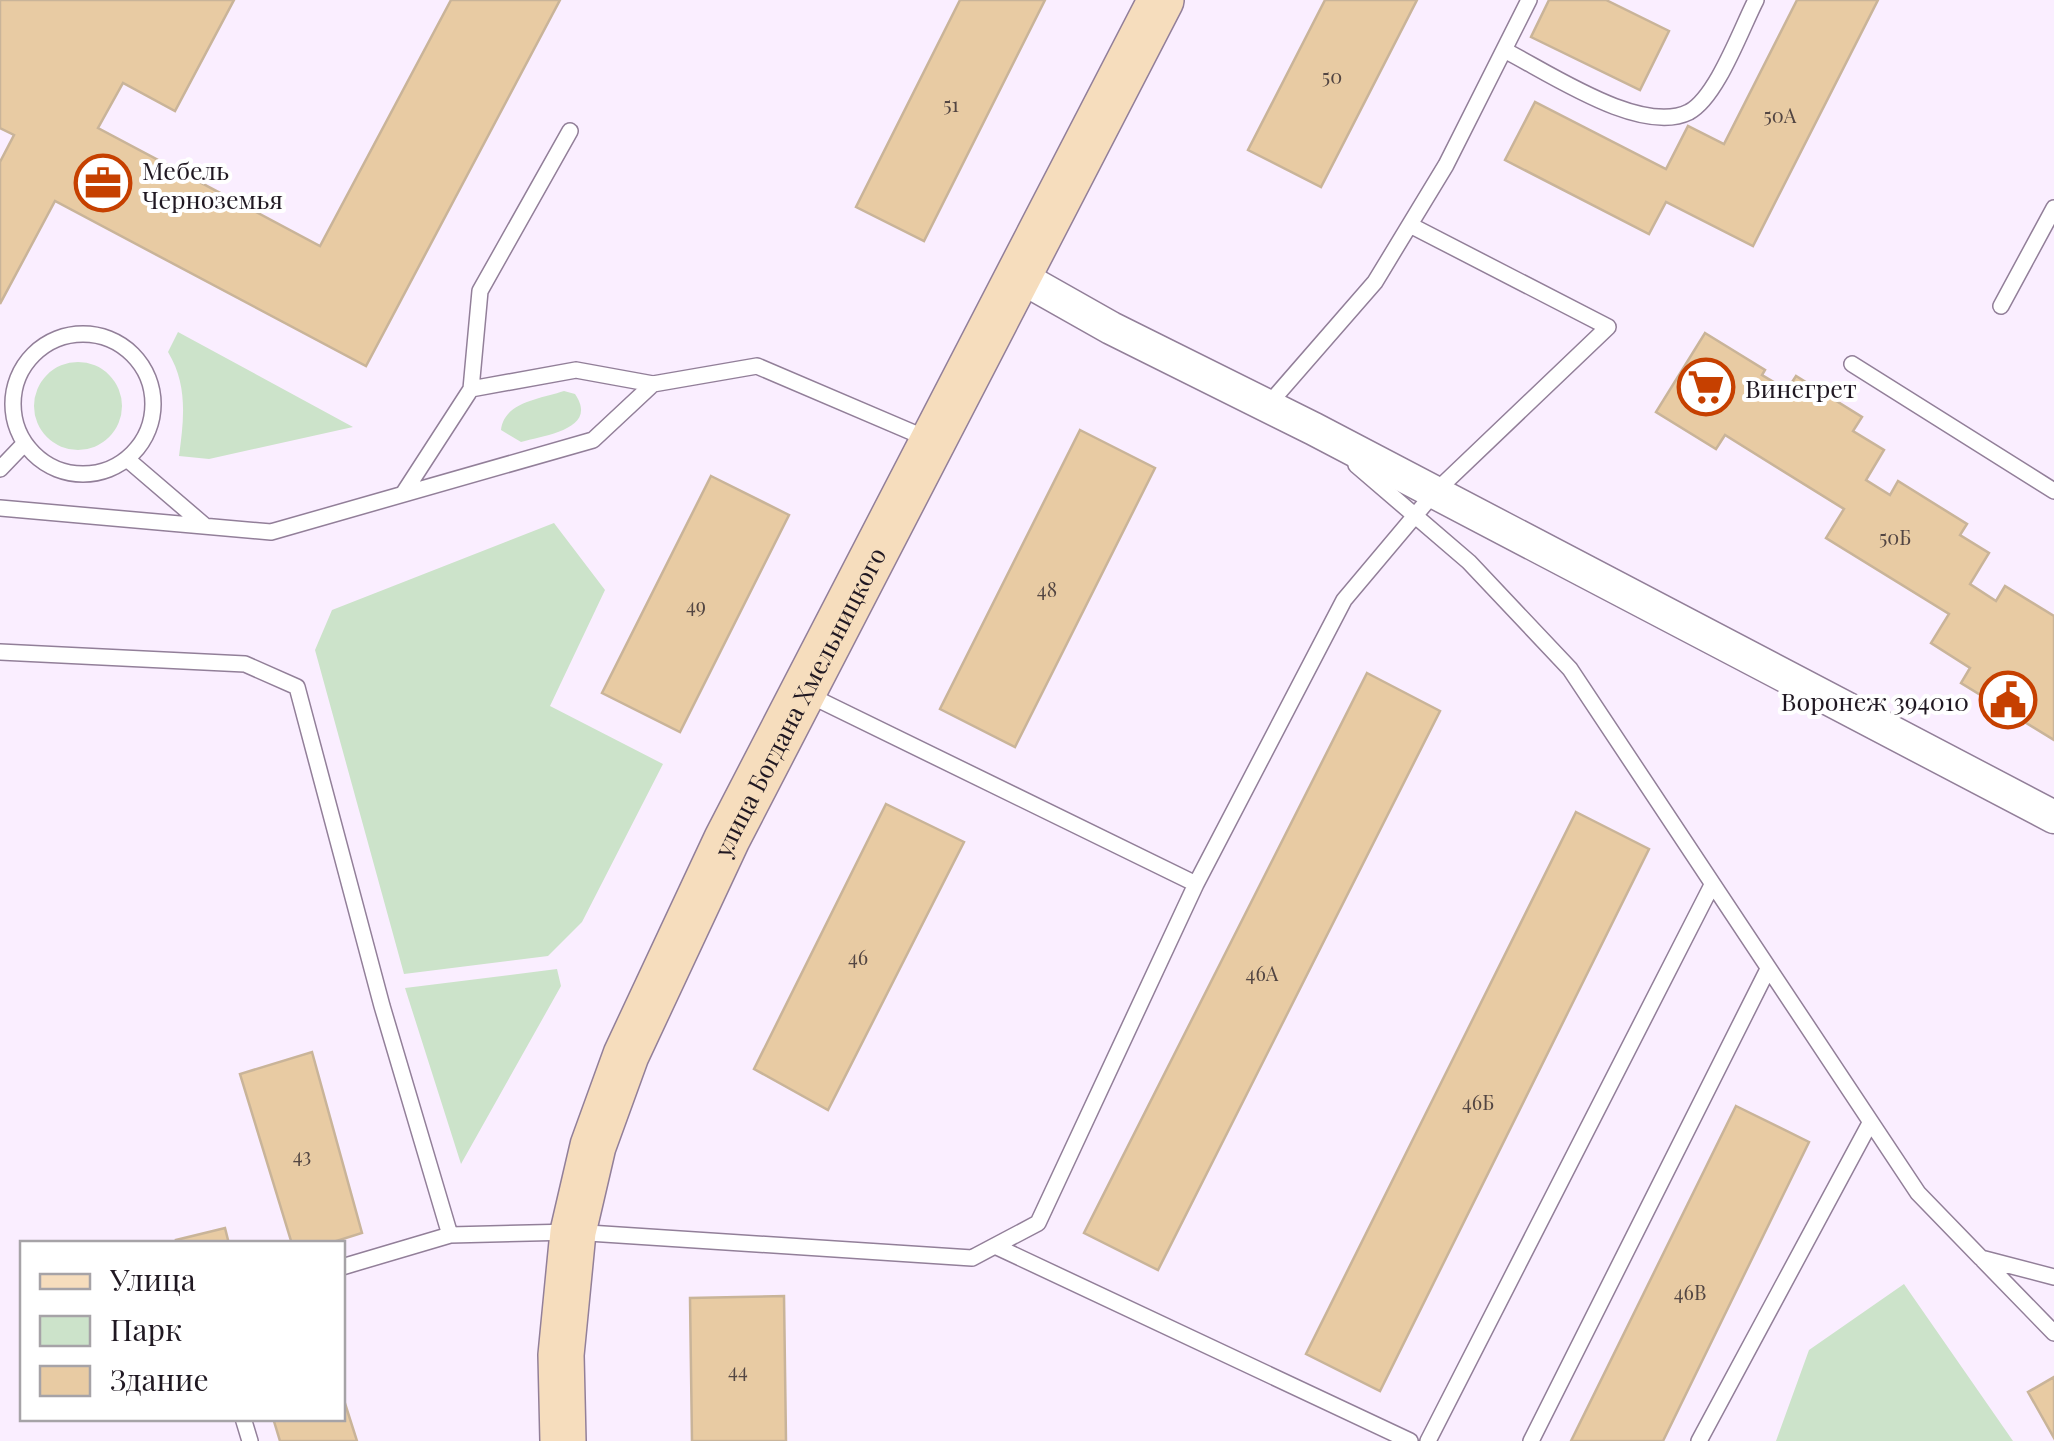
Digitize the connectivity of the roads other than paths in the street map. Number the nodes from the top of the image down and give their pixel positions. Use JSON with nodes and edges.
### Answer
{"nodes":[{"id":1,"x":1161,"y":0,"type":"edge"},
{"id":2,"x":1529,"y":0,"type":"edge"},
{"id":3,"x":1756,"y":0,"type":"edge"},
{"id":4,"x":1504,"y":50,"type":"junction"},
{"id":5,"x":570,"y":131,"type":"dead end"},
{"id":6,"x":2054,"y":208,"type":"edge"},
{"id":7,"x":1410,"y":225,"type":"junction"},
{"id":8,"x":1019,"y":276,"type":"junction"},
{"id":9,"x":2001,"y":306,"type":"dead end"},
{"id":10,"x":1852,"y":364,"type":"dead end"},
{"id":11,"x":653,"y":384,"type":"junction"},
{"id":12,"x":471,"y":389,"type":"junction"},
{"id":13,"x":1267,"y":406,"type":"junction"},
{"id":14,"x":934,"y":442,"type":"junction"},
{"id":15,"x":24,"y":444,"type":"junction"},
{"id":16,"x":128,"y":459,"type":"junction"},
{"id":17,"x":0,"y":470,"type":"edge"},
{"id":18,"x":2054,"y":491,"type":"edge"},
{"id":19,"x":403,"y":494,"type":"junction"},
{"id":20,"x":1425,"y":504,"type":"junction"},
{"id":21,"x":0,"y":508,"type":"edge"},
{"id":22,"x":204,"y":526,"type":"junction"},
{"id":23,"x":0,"y":652,"type":"edge"},
{"id":24,"x":802,"y":692,"type":"junction"},
{"id":25,"x":2054,"y":816,"type":"edge"},
{"id":26,"x":1196,"y":884,"type":"junction"},
{"id":27,"x":1712,"y":886,"type":"junction"},
{"id":28,"x":1767,"y":971,"type":"junction"},
{"id":29,"x":1869,"y":1126,"type":"junction"},
{"id":30,"x":573,"y":1232,"type":"junction"},
{"id":31,"x":450,"y":1235,"type":"junction"},
{"id":32,"x":995,"y":1246,"type":"junction"},
{"id":33,"x":1981,"y":1258,"type":"junction"},
{"id":34,"x":345,"y":1266,"type":"edge"},
{"id":35,"x":2054,"y":1277,"type":"edge"},
{"id":36,"x":2054,"y":1333,"type":"edge"},
{"id":37,"x":563,"y":1441,"type":"edge"},
{"id":38,"x":1410,"y":1441,"type":"edge"},
{"id":39,"x":1428,"y":1441,"type":"edge"},
{"id":40,"x":1531,"y":1441,"type":"edge"},
{"id":41,"x":1699,"y":1441,"type":"edge"}],
"edges":[{"from":1,"to":8,"type":"main road","name":"улица Богдана Хмельницкого"},
{"from":2,"to":4,"type":"lane"},
{"from":3,"to":4,"type":"lane"},
{"from":4,"to":7,"type":"lane"},
{"from":5,"to":12,"type":"lane"},
{"from":6,"to":9,"type":"lane"},
{"from":7,"to":13,"type":"lane"},
{"from":7,"to":20,"type":"lane"},
{"from":8,"to":13,"type":"street"},
{"from":8,"to":14,"type":"main road","name":"улица Богдана Хмельницкого"},
{"from":10,"to":18,"type":"lane"},
{"from":11,"to":12,"type":"lane"},
{"from":11,"to":14,"type":"lane"},
{"from":11,"to":19,"type":"lane"},
{"from":12,"to":19,"type":"lane"},
{"from":13,"to":20,"type":"street"},
{"from":14,"to":24,"type":"main road","name":"улица Богдана Хмельницкого"},
{"from":15,"to":16,"type":"lane"},
{"from":15,"to":16,"type":"lane"},
{"from":15,"to":17,"type":"lane"},
{"from":16,"to":22,"type":"lane"},
{"from":19,"to":22,"type":"lane"},
{"from":20,"to":25,"type":"street"},
{"from":20,"to":26,"type":"lane"},
{"from":20,"to":27,"type":"lane"},
{"from":21,"to":22,"type":"lane"},
{"from":23,"to":31,"type":"lane"},
{"from":24,"to":26,"type":"lane"},
{"from":24,"to":30,"type":"main road","name":"улица Богдана Хмельницкого"},
{"from":26,"to":32,"type":"lane"},
{"from":27,"to":28,"type":"lane"},
{"from":27,"to":39,"type":"lane"},
{"from":28,"to":29,"type":"lane"},
{"from":28,"to":40,"type":"lane"},
{"from":29,"to":33,"type":"lane"},
{"from":29,"to":41,"type":"lane"},
{"from":30,"to":31,"type":"lane"},
{"from":30,"to":32,"type":"lane"},
{"from":30,"to":37,"type":"main road","name":"улица Богдана Хмельницкого"},
{"from":31,"to":34,"type":"lane"},
{"from":32,"to":38,"type":"lane"},
{"from":33,"to":35,"type":"lane"},
{"from":33,"to":36,"type":"lane"}]}
